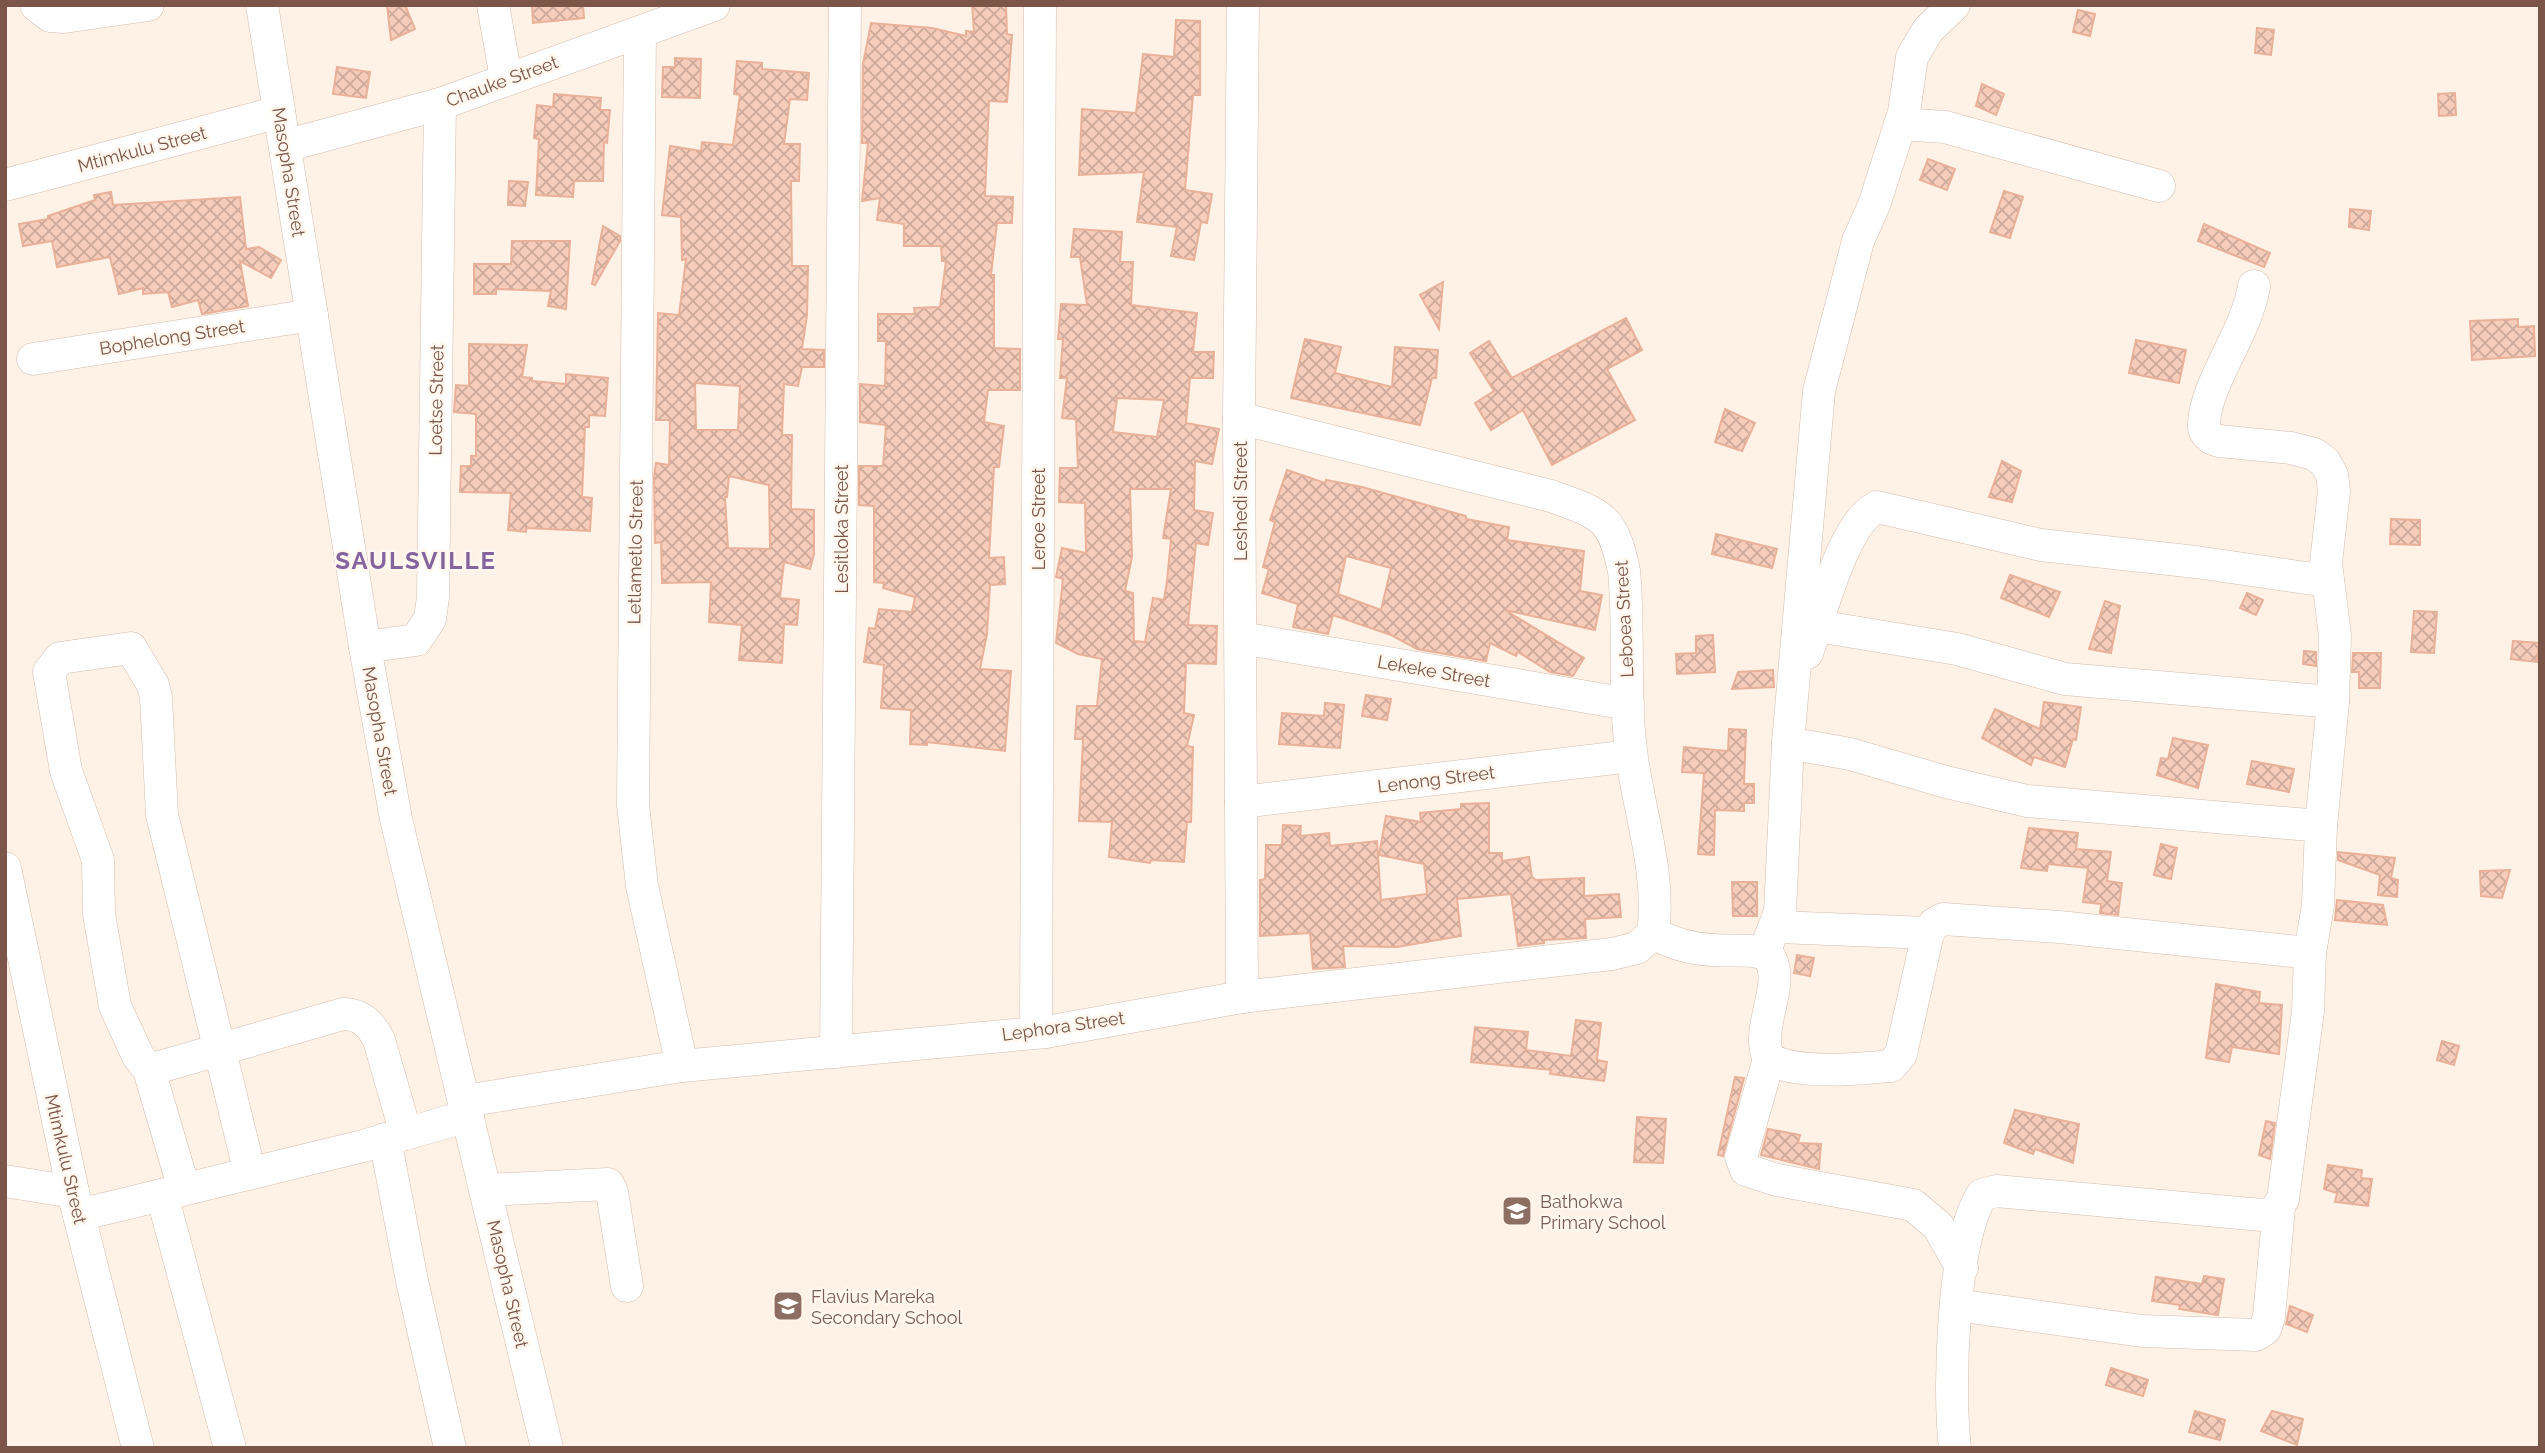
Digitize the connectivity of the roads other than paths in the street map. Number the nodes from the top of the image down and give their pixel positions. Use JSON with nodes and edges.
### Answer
{"nodes":[{"id":1,"x":36,"y":5,"type":"edge"},
{"id":2,"x":148,"y":5,"type":"edge"},
{"id":3,"x":262,"y":5,"type":"edge"},
{"id":4,"x":493,"y":5,"type":"edge"},
{"id":5,"x":845,"y":5,"type":"edge"},
{"id":6,"x":1040,"y":5,"type":"edge"},
{"id":7,"x":1243,"y":5,"type":"edge"},
{"id":8,"x":1954,"y":5,"type":"edge"},
{"id":9,"x":701,"y":7,"type":"edge"},
{"id":10,"x":640,"y":33,"type":"junction"},
{"id":11,"x":506,"y":78,"type":"junction"},
{"id":12,"x":440,"y":104,"type":"junction"},
{"id":13,"x":279,"y":112,"type":"junction"},
{"id":14,"x":1900,"y":124,"type":"junction"},
{"id":15,"x":285,"y":146,"type":"junction"},
{"id":16,"x":6,"y":178,"type":"edge"},
{"id":17,"x":2160,"y":186,"type":"dead end"},
{"id":18,"x":2254,"y":286,"type":"dead end"},
{"id":19,"x":312,"y":315,"type":"junction"},
{"id":20,"x":33,"y":359,"type":"dead end"},
{"id":21,"x":1239,"y":418,"type":"junction"},
{"id":22,"x":2327,"y":581,"type":"junction"},
{"id":23,"x":1817,"y":626,"type":"junction"},
{"id":24,"x":1241,"y":638,"type":"junction"},
{"id":25,"x":365,"y":647,"type":"junction"},
{"id":26,"x":1793,"y":691,"type":"junction"},
{"id":27,"x":2333,"y":702,"type":"junction"},
{"id":28,"x":1628,"y":704,"type":"junction"},
{"id":29,"x":1788,"y":743,"type":"junction"},
{"id":30,"x":1631,"y":756,"type":"junction"},
{"id":31,"x":1241,"y":802,"type":"junction"},
{"id":32,"x":2321,"y":826,"type":"junction"},
{"id":33,"x":5,"y":868,"type":"edge"},
{"id":34,"x":1653,"y":933,"type":"junction"},
{"id":35,"x":1928,"y":933,"type":"junction"},
{"id":36,"x":1770,"y":940,"type":"junction"},
{"id":37,"x":2310,"y":953,"type":"junction"},
{"id":38,"x":1242,"y":997,"type":"junction"},
{"id":39,"x":1035,"y":1032,"type":"junction"},
{"id":40,"x":222,"y":1050,"type":"junction"},
{"id":41,"x":836,"y":1052,"type":"junction"},
{"id":42,"x":1769,"y":1059,"type":"junction"},
{"id":43,"x":682,"y":1066,"type":"junction"},
{"id":44,"x":149,"y":1070,"type":"junction"},
{"id":45,"x":467,"y":1109,"type":"junction"},
{"id":46,"x":395,"y":1136,"type":"junction"},
{"id":47,"x":250,"y":1173,"type":"junction"},
{"id":48,"x":5,"y":1181,"type":"edge"},
{"id":49,"x":486,"y":1189,"type":"junction"},
{"id":50,"x":173,"y":1192,"type":"junction"},
{"id":51,"x":76,"y":1204,"type":"junction"},
{"id":52,"x":2279,"y":1209,"type":"junction"},
{"id":53,"x":1962,"y":1268,"type":"junction"},
{"id":54,"x":627,"y":1286,"type":"dead end"},
{"id":55,"x":1955,"y":1304,"type":"junction"},
{"id":56,"x":138,"y":1448,"type":"edge"},
{"id":57,"x":230,"y":1448,"type":"edge"},
{"id":58,"x":450,"y":1448,"type":"edge"},
{"id":59,"x":547,"y":1448,"type":"edge"},
{"id":60,"x":1955,"y":1448,"type":"edge"}],
"edges":[{"from":1,"to":2,"type":"street"},
{"from":3,"to":13,"type":"street","name":"Masopha Street"},
{"from":4,"to":11,"type":"street"},
{"from":5,"to":41,"type":"street","name":"Lesitloka Street"},
{"from":6,"to":39,"type":"street","name":"Leroe Street"},
{"from":7,"to":21,"type":"street","name":"Leshedi Street"},
{"from":8,"to":14,"type":"street"},
{"from":9,"to":10,"type":"street","name":"Chauke Street"},
{"from":10,"to":11,"type":"street","name":"Chauke Street"},
{"from":10,"to":43,"type":"street","name":"Letlametlo Street"},
{"from":11,"to":12,"type":"street","name":"Chauke Street"},
{"from":12,"to":15,"type":"street","name":"Chauke Street"},
{"from":12,"to":25,"type":"street","name":"Loetse Street"},
{"from":13,"to":15,"type":"street","name":"Masopha Street"},
{"from":13,"to":16,"type":"street","name":"Mtimkulu Street"},
{"from":14,"to":17,"type":"street"},
{"from":14,"to":26,"type":"street"},
{"from":15,"to":19,"type":"street","name":"Masopha Street"},
{"from":18,"to":22,"type":"street"},
{"from":19,"to":20,"type":"street","name":"Bophelong Street"},
{"from":19,"to":25,"type":"street","name":"Masopha Street"},
{"from":21,"to":24,"type":"street","name":"Leshedi Street"},
{"from":21,"to":28,"type":"street","name":"Leboea Street"},
{"from":22,"to":23,"type":"street"},
{"from":22,"to":27,"type":"street"},
{"from":23,"to":26,"type":"street"},
{"from":23,"to":27,"type":"street"},
{"from":24,"to":28,"type":"street","name":"Lekeke Street"},
{"from":24,"to":31,"type":"street","name":"Leshedi Street"},
{"from":25,"to":45,"type":"street","name":"Masopha Street"},
{"from":26,"to":29,"type":"street"},
{"from":27,"to":32,"type":"street"},
{"from":28,"to":30,"type":"street","name":"Leboea Street"},
{"from":29,"to":32,"type":"street"},
{"from":29,"to":36,"type":"street"},
{"from":30,"to":31,"type":"street","name":"Lenong Street"},
{"from":30,"to":34,"type":"street","name":"Leboea Street"},
{"from":31,"to":38,"type":"street","name":"Leshedi Street"},
{"from":32,"to":37,"type":"street"},
{"from":33,"to":51,"type":"street","name":"Mtimkulu Street"},
{"from":34,"to":36,"type":"street"},
{"from":34,"to":38,"type":"street","name":"Lephora Street"},
{"from":35,"to":36,"type":"street"},
{"from":35,"to":37,"type":"street"},
{"from":35,"to":42,"type":"street"},
{"from":36,"to":42,"type":"street"},
{"from":37,"to":52,"type":"street"},
{"from":38,"to":39,"type":"street","name":"Lephora Street"},
{"from":39,"to":41,"type":"street","name":"Lephora Street"},
{"from":40,"to":44,"type":"street"},
{"from":40,"to":44,"type":"street"},
{"from":40,"to":46,"type":"street"},
{"from":40,"to":47,"type":"street"},
{"from":41,"to":43,"type":"street","name":"Lephora Street"},
{"from":42,"to":53,"type":"street"},
{"from":43,"to":45,"type":"street","name":"Lephora Street"},
{"from":44,"to":50,"type":"street"},
{"from":45,"to":46,"type":"street","name":"Lephora Street"},
{"from":45,"to":49,"type":"street","name":"Masopha Street"},
{"from":46,"to":47,"type":"street","name":"Lephora Street"},
{"from":46,"to":58,"type":"street"},
{"from":47,"to":50,"type":"street","name":"Lephora Street"},
{"from":48,"to":51,"type":"street"},
{"from":49,"to":54,"type":"street"},
{"from":49,"to":59,"type":"street","name":"Masopha Street"},
{"from":50,"to":51,"type":"street","name":"Lephora Street"},
{"from":50,"to":57,"type":"street"},
{"from":51,"to":56,"type":"street","name":"Mtimkulu Street"},
{"from":52,"to":53,"type":"street"},
{"from":52,"to":55,"type":"street"},
{"from":53,"to":55,"type":"street"},
{"from":55,"to":60,"type":"street"}]}
